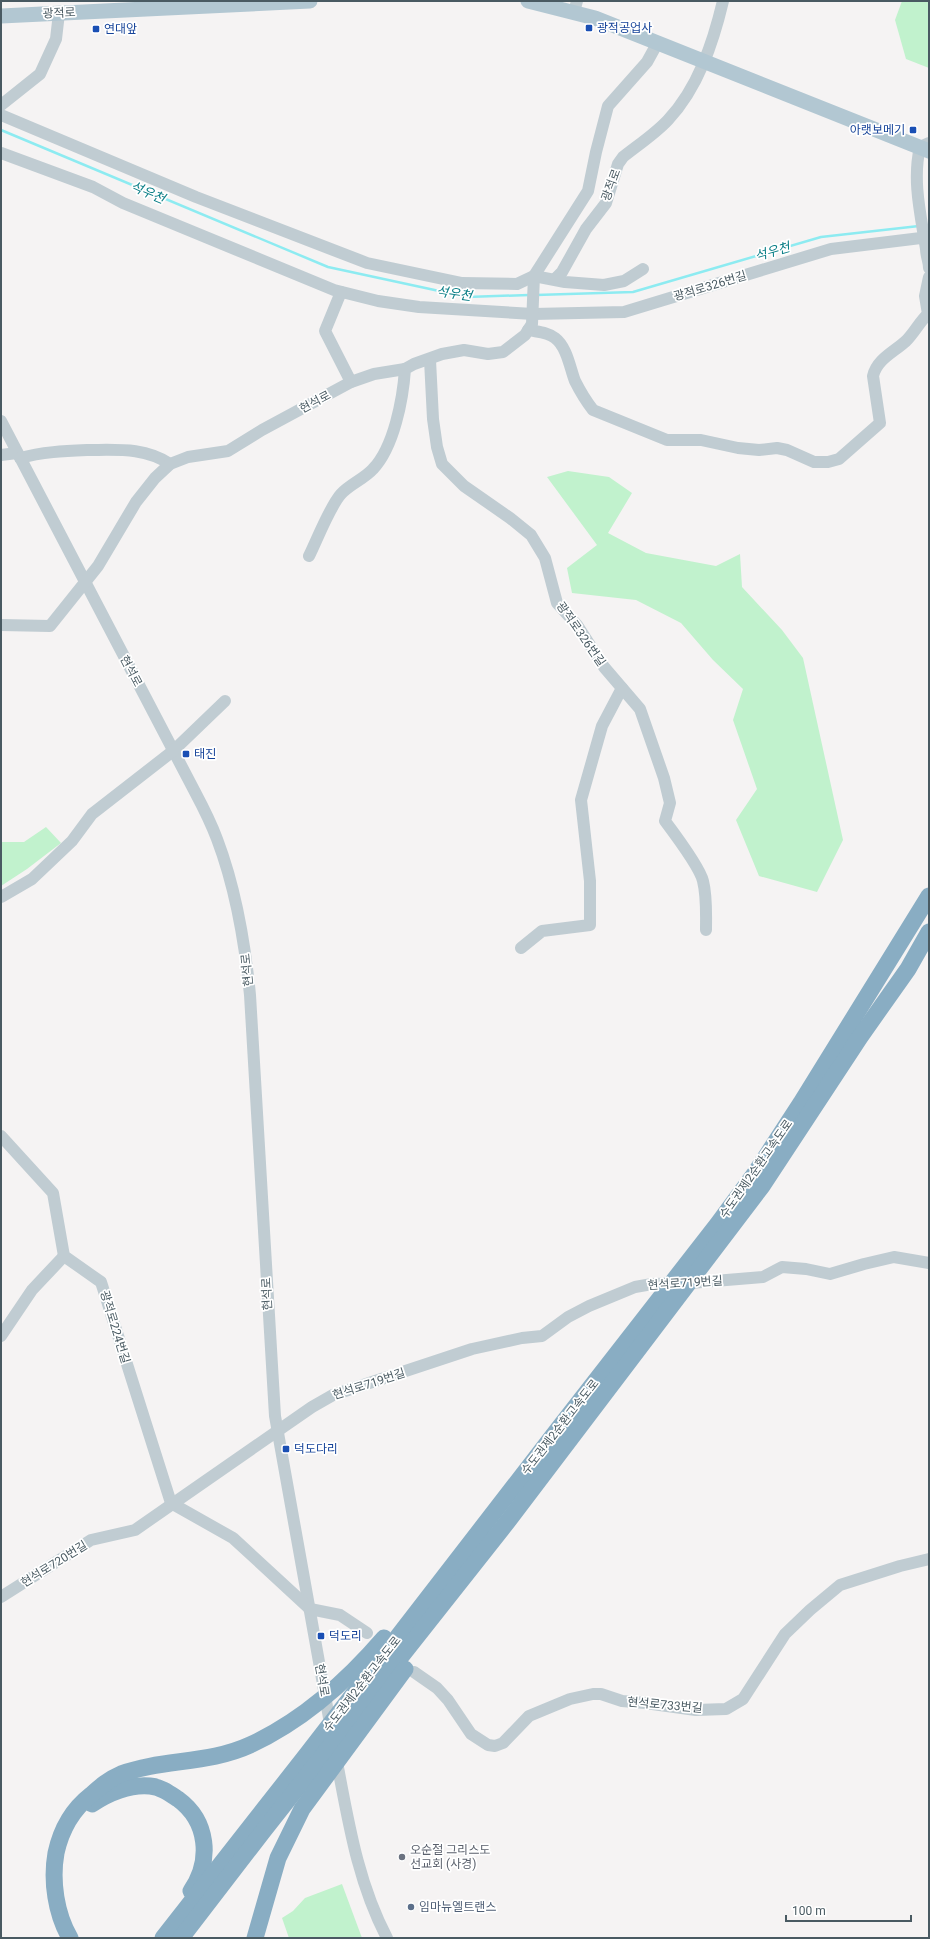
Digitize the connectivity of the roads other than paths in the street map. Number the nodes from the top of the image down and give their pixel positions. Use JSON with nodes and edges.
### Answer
{"nodes":[{"id":1,"x":303,"y":1,"type":"edge"},
{"id":2,"x":310,"y":1,"type":"edge"},
{"id":3,"x":528,"y":1,"type":"edge"},
{"id":4,"x":723,"y":1,"type":"edge"},
{"id":5,"x":230,"y":3,"type":"edge"},
{"id":6,"x":196,"y":4,"type":"edge"},
{"id":7,"x":576,"y":6,"type":"edge"},
{"id":8,"x":59,"y":13,"type":"junction"},
{"id":9,"x":1,"y":16,"type":"edge"},
{"id":10,"x":661,"y":43,"type":"junction"},
{"id":11,"x":702,"y":59,"type":"junction"},
{"id":12,"x":1,"y":105,"type":"edge"},
{"id":13,"x":1,"y":115,"type":"edge"},
{"id":14,"x":926,"y":147,"type":"edge"},
{"id":15,"x":1,"y":153,"type":"edge"},
{"id":16,"x":927,"y":237,"type":"edge"},
{"id":17,"x":929,"y":268,"type":"edge"},
{"id":18,"x":643,"y":269,"type":"dead end"},
{"id":19,"x":929,"y":277,"type":"edge"},
{"id":20,"x":534,"y":280,"type":"junction"},
{"id":21,"x":555,"y":280,"type":"junction"},
{"id":22,"x":341,"y":292,"type":"junction"},
{"id":23,"x":533,"y":314,"type":"junction"},
{"id":24,"x":929,"y":315,"type":"edge"},
{"id":25,"x":528,"y":330,"type":"junction"},
{"id":26,"x":430,"y":360,"type":"junction"},
{"id":27,"x":405,"y":369,"type":"junction"},
{"id":28,"x":350,"y":382,"type":"junction"},
{"id":29,"x":1,"y":421,"type":"edge"},
{"id":30,"x":1,"y":455,"type":"edge"},
{"id":31,"x":19,"y":456,"type":"junction"},
{"id":32,"x":170,"y":464,"type":"junction"},
{"id":33,"x":309,"y":556,"type":"dead end"},
{"id":34,"x":85,"y":581,"type":"junction"},
{"id":35,"x":1,"y":625,"type":"edge"},
{"id":36,"x":622,"y":688,"type":"junction"},
{"id":37,"x":225,"y":701,"type":"dead end"},
{"id":38,"x":174,"y":751,"type":"junction"},
{"id":39,"x":929,"y":896,"type":"edge"},
{"id":40,"x":1,"y":897,"type":"edge"},
{"id":41,"x":706,"y":930,"type":"dead end"},
{"id":42,"x":929,"y":932,"type":"edge"},
{"id":43,"x":521,"y":948,"type":"dead end"},
{"id":44,"x":852,"y":1036,"type":"junction"},
{"id":45,"x":1,"y":1136,"type":"edge"},
{"id":46,"x":64,"y":1256,"type":"junction"},
{"id":47,"x":929,"y":1262,"type":"edge"},
{"id":48,"x":652,"y":1320,"type":"junction"},
{"id":49,"x":1,"y":1336,"type":"edge"},
{"id":50,"x":558,"y":1428,"type":"junction"},
{"id":51,"x":277,"y":1432,"type":"junction"},
{"id":52,"x":171,"y":1503,"type":"junction"},
{"id":53,"x":929,"y":1559,"type":"edge"},
{"id":54,"x":1,"y":1597,"type":"edge"},
{"id":55,"x":310,"y":1609,"type":"junction"},
{"id":56,"x":367,"y":1633,"type":"dead end"},
{"id":57,"x":414,"y":1672,"type":"dead end"},
{"id":58,"x":353,"y":1717,"type":"junction"},
{"id":59,"x":311,"y":1760,"type":"junction"},
{"id":60,"x":70,"y":1938,"type":"edge"},
{"id":61,"x":82,"y":1938,"type":"edge"},
{"id":62,"x":159,"y":1938,"type":"edge"},
{"id":63,"x":163,"y":1938,"type":"edge"},
{"id":64,"x":181,"y":1938,"type":"edge"},
{"id":65,"x":254,"y":1938,"type":"edge"},
{"id":66,"x":387,"y":1938,"type":"edge"}],
"edges":[{"from":1,"to":2,"type":"main road","name":"광적로"},
{"from":1,"to":5,"type":"main road","name":"광적로"},
{"from":3,"to":7,"type":"main road"},
{"from":4,"to":11,"type":"street","name":"광적로"},
{"from":5,"to":6,"type":"main road","name":"광적로"},
{"from":6,"to":8,"type":"main road","name":"광적로"},
{"from":7,"to":10,"type":"main road"},
{"from":8,"to":9,"type":"main road","name":"광적로"},
{"from":8,"to":12,"type":"street"},
{"from":10,"to":11,"type":"main road"},
{"from":10,"to":20,"type":"street"},
{"from":11,"to":14,"type":"main road"},
{"from":11,"to":21,"type":"street","name":"광적로"},
{"from":13,"to":20,"type":"street"},
{"from":14,"to":16,"type":"street"},
{"from":15,"to":22,"type":"street","name":"광적로326번길"},
{"from":16,"to":17,"type":"street"},
{"from":16,"to":23,"type":"street","name":"광적로326번길"},
{"from":18,"to":21,"type":"street"},
{"from":19,"to":24,"type":"street"},
{"from":20,"to":21,"type":"street"},
{"from":20,"to":23,"type":"street"},
{"from":22,"to":23,"type":"street","name":"광적로326번길"},
{"from":22,"to":28,"type":"street"},
{"from":23,"to":25,"type":"street"},
{"from":24,"to":25,"type":"street"},
{"from":25,"to":26,"type":"street"},
{"from":26,"to":27,"type":"street"},
{"from":26,"to":36,"type":"street","name":"광적로326번길"},
{"from":27,"to":28,"type":"street","name":"현석로"},
{"from":27,"to":33,"type":"street"},
{"from":28,"to":32,"type":"street","name":"현석로"},
{"from":29,"to":31,"type":"street","name":"현석로"},
{"from":30,"to":31,"type":"street"},
{"from":31,"to":32,"type":"street"},
{"from":31,"to":34,"type":"street","name":"현석로"},
{"from":32,"to":34,"type":"street"},
{"from":34,"to":35,"type":"street"},
{"from":34,"to":38,"type":"street","name":"현석로"},
{"from":36,"to":41,"type":"street","name":"광적로326번길"},
{"from":36,"to":43,"type":"street"},
{"from":37,"to":38,"type":"street"},
{"from":38,"to":40,"type":"street"},
{"from":38,"to":51,"type":"street","name":"현석로"},
{"from":39,"to":44,"type":"highway","name":"수도권제2순환고속도로"},
{"from":42,"to":44,"type":"highway","name":"수도권제2순환고속도로"},
{"from":44,"to":48,"type":"highway","name":"수도권제2순환고속도로"},
{"from":45,"to":46,"type":"street"},
{"from":46,"to":49,"type":"street"},
{"from":46,"to":52,"type":"street","name":"광적로224번길"},
{"from":47,"to":51,"type":"street","name":"현석로719번길"},
{"from":48,"to":50,"type":"highway","name":"수도권제2순환고속도로"},
{"from":48,"to":58,"type":"highway","name":"수도권제2순환고속도로"},
{"from":50,"to":58,"type":"highway","name":"수도권제2순환고속도로"},
{"from":50,"to":60,"type":"highway"},
{"from":51,"to":52,"type":"street","name":"현석로720번길"},
{"from":51,"to":55,"type":"street","name":"현석로"},
{"from":52,"to":54,"type":"street","name":"현석로720번길"},
{"from":52,"to":55,"type":"street"},
{"from":53,"to":57,"type":"street","name":"현석로733번길"},
{"from":55,"to":56,"type":"street"},
{"from":55,"to":66,"type":"street","name":"현석로"},
{"from":58,"to":59,"type":"highway","name":"수도권제2순환고속도로"},
{"from":58,"to":65,"type":"highway"},
{"from":59,"to":63,"type":"highway","name":"수도권제2순환고속도로"},
{"from":59,"to":64,"type":"highway","name":"수도권제2순환고속도로"},
{"from":61,"to":62,"type":"highway"}]}
